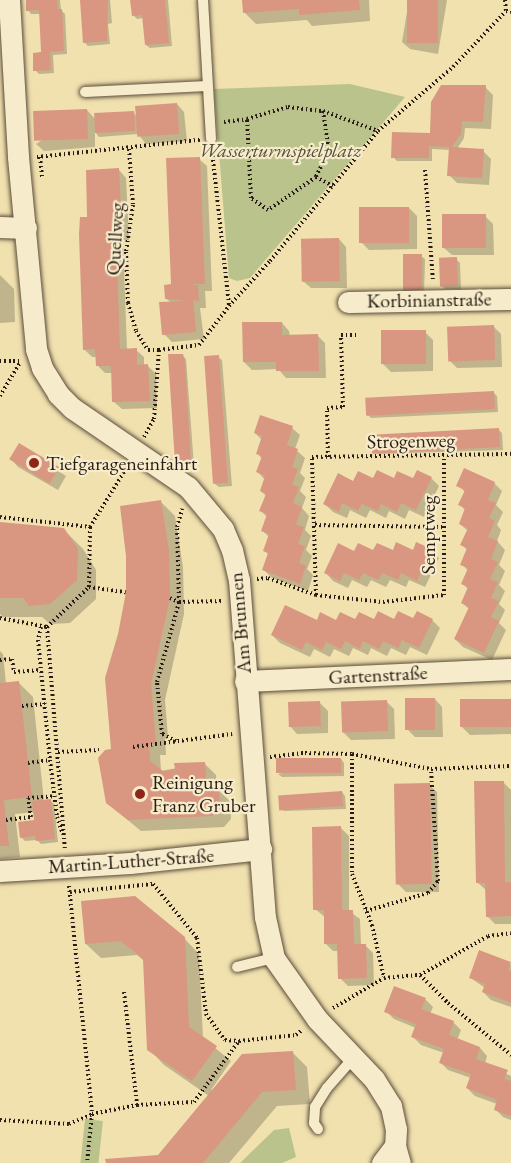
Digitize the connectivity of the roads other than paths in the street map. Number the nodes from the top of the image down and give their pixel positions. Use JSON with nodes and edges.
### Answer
{"nodes":[{"id":1,"x":9,"y":0,"type":"edge"},
{"id":2,"x":203,"y":0,"type":"edge"},
{"id":3,"x":207,"y":86,"type":"junction"},
{"id":4,"x":85,"y":92,"type":"dead end"},
{"id":5,"x":211,"y":139,"type":"road end"},
{"id":6,"x":0,"y":227,"type":"edge"},
{"id":7,"x":26,"y":228,"type":"junction"},
{"id":8,"x":511,"y":299,"type":"edge"},
{"id":9,"x":348,"y":302,"type":"dead end"},
{"id":10,"x":511,"y":669,"type":"edge"},
{"id":11,"x":245,"y":681,"type":"junction"},
{"id":12,"x":261,"y":849,"type":"junction"},
{"id":13,"x":0,"y":871,"type":"edge"},
{"id":14,"x":274,"y":958,"type":"junction"},
{"id":15,"x":237,"y":967,"type":"dead end"},
{"id":16,"x":354,"y":1058,"type":"junction"},
{"id":17,"x":318,"y":1129,"type":"dead end"},
{"id":18,"x":398,"y":1155,"type":"edge"},
{"id":19,"x":382,"y":1163,"type":"edge"}],
"edges":[{"from":1,"to":7,"type":"street","name":"Am Brunnen"},
{"from":2,"to":3,"type":"lane"},
{"from":3,"to":4,"type":"lane"},
{"from":3,"to":5,"type":"lane"},
{"from":6,"to":7,"type":"street"},
{"from":7,"to":11,"type":"street","name":"Am Brunnen"},
{"from":8,"to":9,"type":"street","name":"Korbinianstraße"},
{"from":10,"to":11,"type":"street","name":"Gartenstraße"},
{"from":11,"to":12,"type":"street","name":"Am Brunnen"},
{"from":12,"to":13,"type":"street","name":"Martin-Luther-Straße"},
{"from":12,"to":14,"type":"street","name":"Am Brunnen"},
{"from":14,"to":15,"type":"lane"},
{"from":14,"to":16,"type":"street","name":"Am Brunnen"},
{"from":16,"to":17,"type":"lane"},
{"from":16,"to":18,"type":"street","name":"Am Brunnen"},
{"from":18,"to":19,"type":"street","name":"Am Brunnen"}]}
